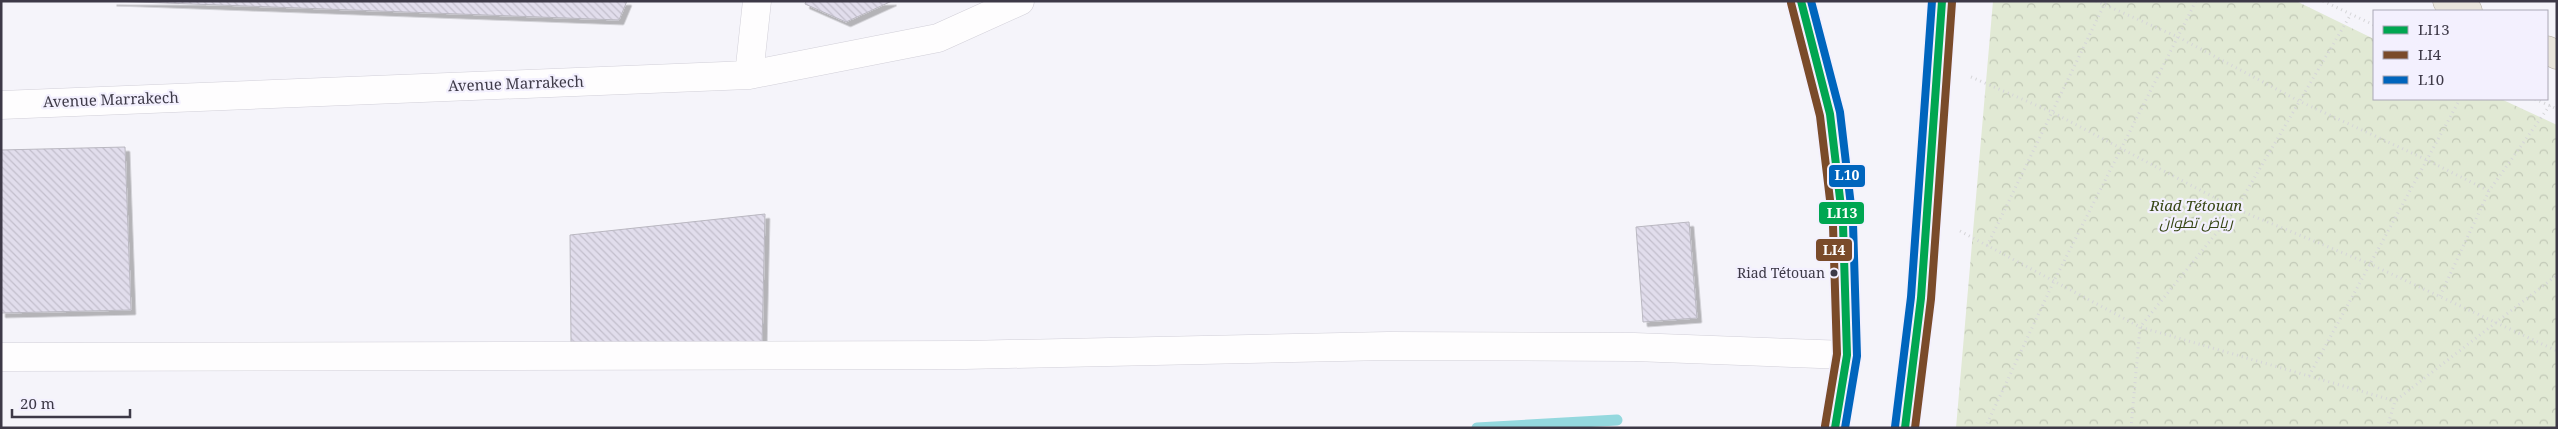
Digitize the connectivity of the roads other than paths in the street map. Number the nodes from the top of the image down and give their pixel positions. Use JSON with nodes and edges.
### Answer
{"nodes":[{"id":1,"x":757,"y":1,"type":"edge"},
{"id":2,"x":1020,"y":1,"type":"edge"},
{"id":3,"x":1800,"y":1,"type":"edge"},
{"id":4,"x":1942,"y":1,"type":"edge"},
{"id":5,"x":2447,"y":1,"type":"edge"},
{"id":6,"x":2466,"y":10,"type":"edge"},
{"id":7,"x":749,"y":75,"type":"junction"},
{"id":8,"x":1,"y":105,"type":"edge"},
{"id":9,"x":1847,"y":355,"type":"junction"},
{"id":10,"x":1,"y":357,"type":"edge"},
{"id":11,"x":1835,"y":428,"type":"edge"},
{"id":12,"x":1905,"y":428,"type":"edge"}],
"edges":[{"from":1,"to":7,"type":"street"},
{"from":2,"to":7,"type":"street","name":"Avenue Marrakech"},
{"from":3,"to":9,"type":"highway"},
{"from":4,"to":12,"type":"highway"},
{"from":5,"to":6,"type":"main road"},
{"from":7,"to":8,"type":"street","name":"Avenue Marrakech"},
{"from":9,"to":10,"type":"street"},
{"from":9,"to":11,"type":"highway"}]}
